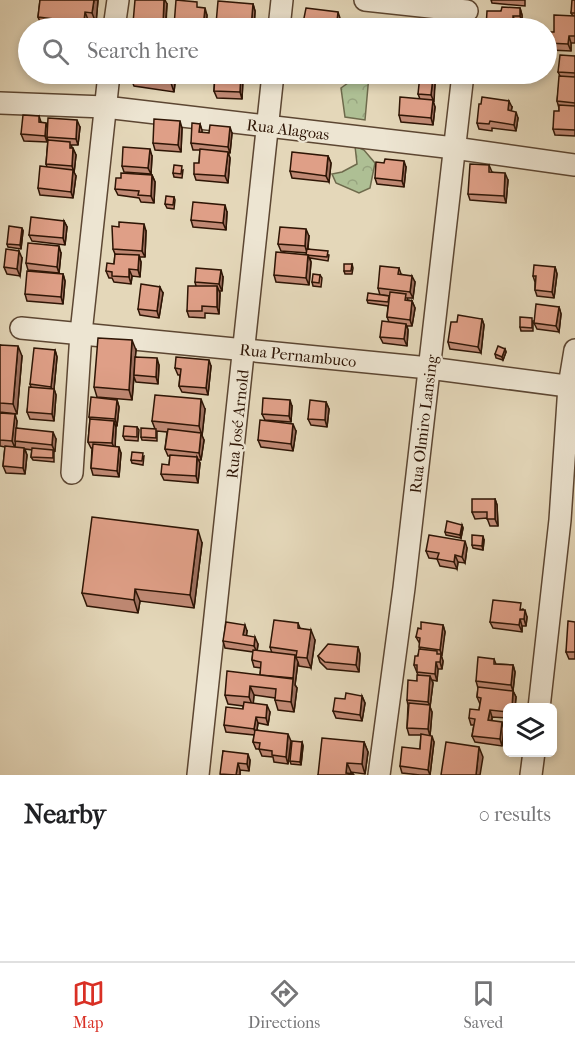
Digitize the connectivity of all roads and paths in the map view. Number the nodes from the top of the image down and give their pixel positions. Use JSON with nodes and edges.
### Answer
{"nodes":[{"id":1,"x":118,"y":0,"type":"edge"},
{"id":2,"x":282,"y":0,"type":"edge"},
{"id":3,"x":364,"y":0,"type":"edge"},
{"id":4,"x":467,"y":13,"type":"edge"},
{"id":5,"x":115,"y":18,"type":"edge"},
{"id":6,"x":280,"y":18,"type":"edge"},
{"id":7,"x":108,"y":84,"type":"edge"},
{"id":8,"x":272,"y":84,"type":"edge"},
{"id":9,"x":462,"y":84,"type":"edge"},
{"id":10,"x":0,"y":104,"type":"edge"},
{"id":11,"x":105,"y":107,"type":"junction"},
{"id":12,"x":267,"y":126,"type":"junction"},
{"id":13,"x":454,"y":148,"type":"junction"},
{"id":14,"x":575,"y":165,"type":"edge"},
{"id":15,"x":21,"y":328,"type":"dead end"},
{"id":16,"x":81,"y":333,"type":"junction"},
{"id":17,"x":245,"y":350,"type":"junction"},
{"id":18,"x":575,"y":350,"type":"edge"},
{"id":19,"x":429,"y":368,"type":"junction"},
{"id":20,"x":572,"y":387,"type":"edge"},
{"id":21,"x":72,"y":472,"type":"dead end"},
{"id":22,"x":540,"y":703,"type":"edge"},
{"id":23,"x":533,"y":757,"type":"edge"},
{"id":24,"x":198,"y":775,"type":"edge"},
{"id":25,"x":379,"y":775,"type":"edge"},
{"id":26,"x":531,"y":775,"type":"edge"}],
"edges":[{"from":1,"to":5,"type":"street"},
{"from":2,"to":6,"type":"street"},
{"from":3,"to":4,"type":"street"},
{"from":7,"to":11,"type":"street"},
{"from":8,"to":12,"type":"street","name":"Rua José Arnold"},
{"from":9,"to":13,"type":"street","name":"Rua Olmiro Lansing"},
{"from":10,"to":11,"type":"street","name":"Rua Alagoas"},
{"from":11,"to":12,"type":"street","name":"Rua Alagoas"},
{"from":11,"to":16,"type":"street"},
{"from":12,"to":13,"type":"street","name":"Rua Alagoas"},
{"from":12,"to":17,"type":"street","name":"Rua José Arnold"},
{"from":13,"to":14,"type":"street","name":"Rua Alagoas"},
{"from":13,"to":19,"type":"street","name":"Rua Olmiro Lansing"},
{"from":15,"to":16,"type":"street","name":"Rua Pernambuco"},
{"from":16,"to":17,"type":"street","name":"Rua Pernambuco"},
{"from":16,"to":21,"type":"street"},
{"from":17,"to":19,"type":"street","name":"Rua Pernambuco"},
{"from":17,"to":24,"type":"street","name":"Rua José Arnold"},
{"from":18,"to":20,"type":"street"},
{"from":19,"to":20,"type":"street","name":"Rua Pernambuco"},
{"from":19,"to":25,"type":"street","name":"Rua Olmiro Lansing"},
{"from":20,"to":22,"type":"street"},
{"from":23,"to":26,"type":"street"}]}
